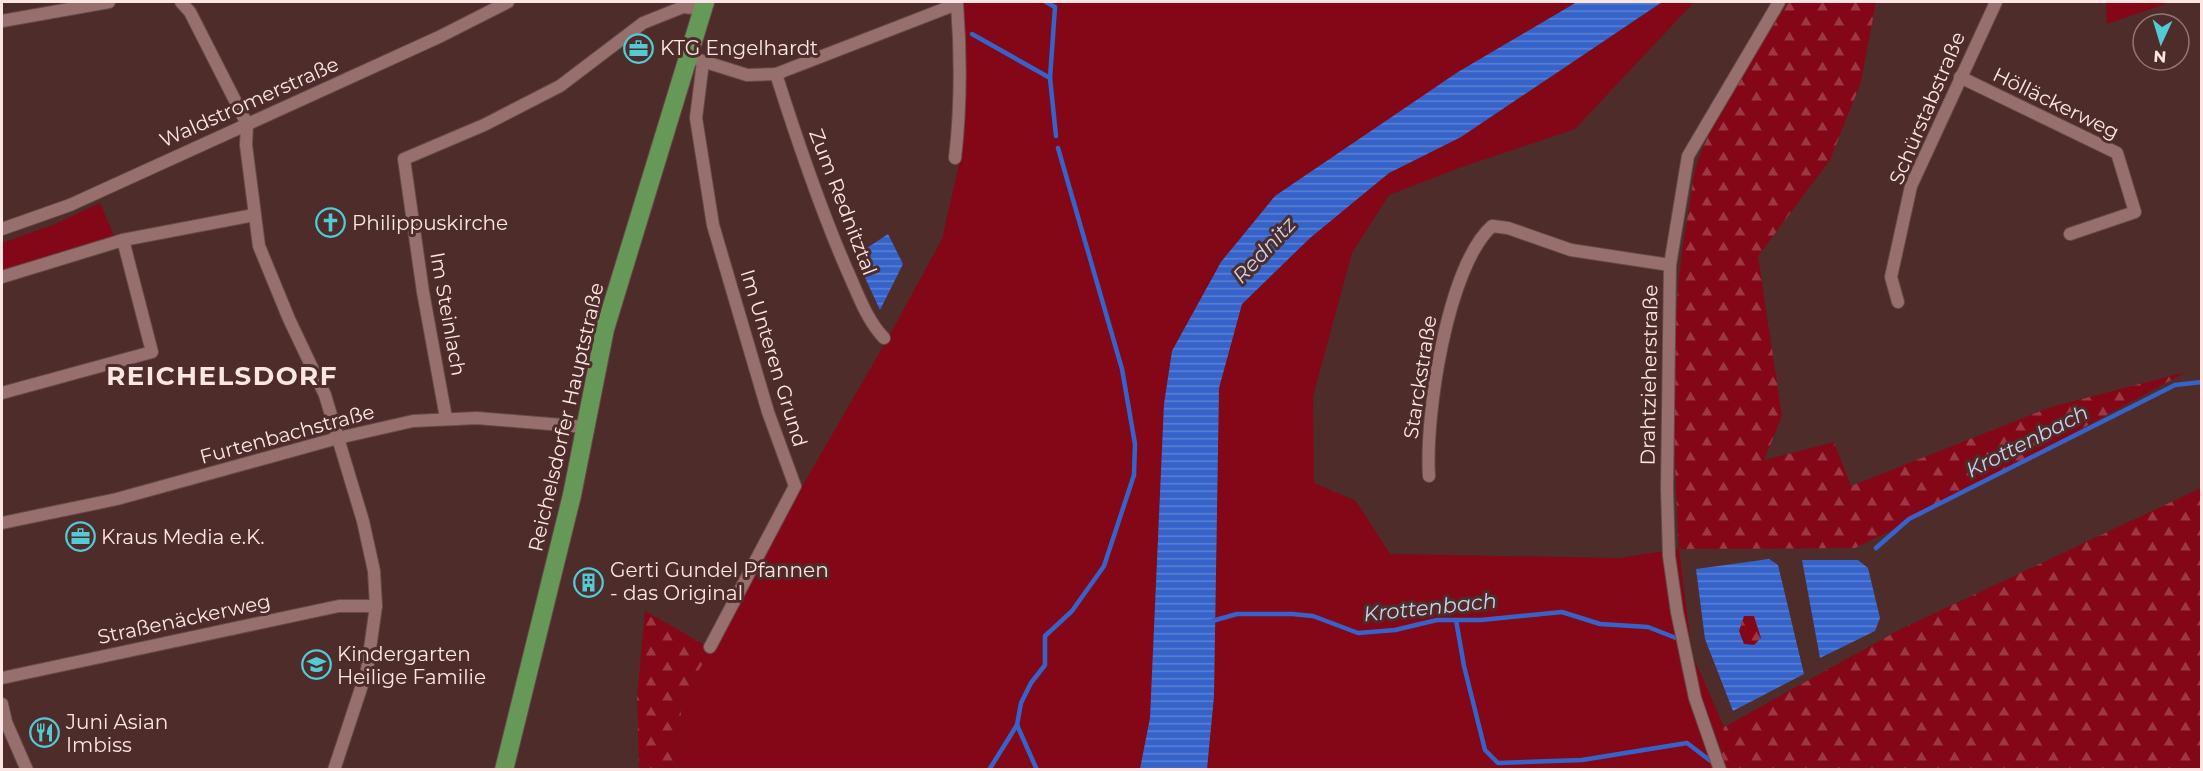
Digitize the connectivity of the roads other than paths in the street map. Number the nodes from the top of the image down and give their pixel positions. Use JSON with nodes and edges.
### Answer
{"nodes":[{"id":1,"x":109,"y":2,"type":"edge"},
{"id":2,"x":181,"y":2,"type":"edge"},
{"id":3,"x":508,"y":2,"type":"edge"},
{"id":4,"x":1779,"y":2,"type":"edge"},
{"id":5,"x":1996,"y":2,"type":"edge"},
{"id":6,"x":704,"y":5,"type":"edge"},
{"id":7,"x":2,"y":21,"type":"edge"},
{"id":8,"x":696,"y":59,"type":"junction"},
{"id":9,"x":776,"y":74,"type":"junction"},
{"id":10,"x":1960,"y":77,"type":"junction"},
{"id":11,"x":247,"y":124,"type":"junction"},
{"id":12,"x":484,"y":125,"type":"joint"},
{"id":13,"x":955,"y":158,"type":"dead end"},
{"id":14,"x":254,"y":215,"type":"junction"},
{"id":15,"x":2,"y":229,"type":"edge"},
{"id":16,"x":2070,"y":234,"type":"dead end"},
{"id":17,"x":123,"y":240,"type":"junction"},
{"id":18,"x":1670,"y":265,"type":"junction"},
{"id":19,"x":2,"y":277,"type":"edge"},
{"id":20,"x":1898,"y":302,"type":"dead end"},
{"id":21,"x":884,"y":338,"type":"dead end"},
{"id":22,"x":2,"y":393,"type":"edge"},
{"id":23,"x":446,"y":418,"type":"junction"},
{"id":24,"x":586,"y":427,"type":"junction"},
{"id":25,"x":338,"y":438,"type":"junction"},
{"id":26,"x":1429,"y":476,"type":"dead end"},
{"id":27,"x":2,"y":523,"type":"edge"},
{"id":28,"x":376,"y":606,"type":"junction"},
{"id":29,"x":710,"y":647,"type":"dead end"},
{"id":30,"x":2,"y":678,"type":"edge"},
{"id":31,"x":2,"y":704,"type":"edge"},
{"id":32,"x":27,"y":770,"type":"edge"},
{"id":33,"x":334,"y":770,"type":"edge"},
{"id":34,"x":504,"y":770,"type":"edge"},
{"id":35,"x":1720,"y":770,"type":"edge"}],
"edges":[{"from":1,"to":7,"type":"street"},
{"from":2,"to":11,"type":"street"},
{"from":3,"to":11,"type":"street","name":"Waldstromerstraße"},
{"from":4,"to":18,"type":"street","name":"Drahtzieherstraße"},
{"from":5,"to":10,"type":"street","name":"Schürstabstraße"},
{"from":6,"to":8,"type":"main road","name":"Reichelsdorfer Hauptstraße"},
{"from":6,"to":12,"type":"street","name":"Reichelsdorfer Hauptstraße"},
{"from":8,"to":9,"type":"street"},
{"from":8,"to":24,"type":"main road","name":"Reichelsdorfer Hauptstraße"},
{"from":8,"to":29,"type":"street","name":"Im Unteren Grund"},
{"from":9,"to":13,"type":"street"},
{"from":9,"to":21,"type":"street","name":"Zum Rednitztal"},
{"from":10,"to":16,"type":"street","name":"Hölläckerweg"},
{"from":10,"to":20,"type":"street","name":"Schürstabstraße"},
{"from":11,"to":14,"type":"street"},
{"from":11,"to":15,"type":"street","name":"Waldstromerstraße"},
{"from":12,"to":23,"type":"street","name":"Im Steinlach"},
{"from":14,"to":17,"type":"street"},
{"from":14,"to":25,"type":"street"},
{"from":17,"to":19,"type":"street"},
{"from":17,"to":22,"type":"street"},
{"from":18,"to":26,"type":"street","name":"Starckstraße"},
{"from":18,"to":35,"type":"street","name":"Drahtzieherstraße"},
{"from":23,"to":24,"type":"street","name":"Furtenbachstraße"},
{"from":23,"to":25,"type":"street","name":"Furtenbachstraße"},
{"from":24,"to":34,"type":"main road","name":"Reichelsdorfer Hauptstraße"},
{"from":25,"to":27,"type":"street","name":"Furtenbachstraße"},
{"from":25,"to":28,"type":"street"},
{"from":28,"to":30,"type":"street","name":"Straßenäckerweg"},
{"from":28,"to":33,"type":"street"},
{"from":31,"to":32,"type":"street"}]}
